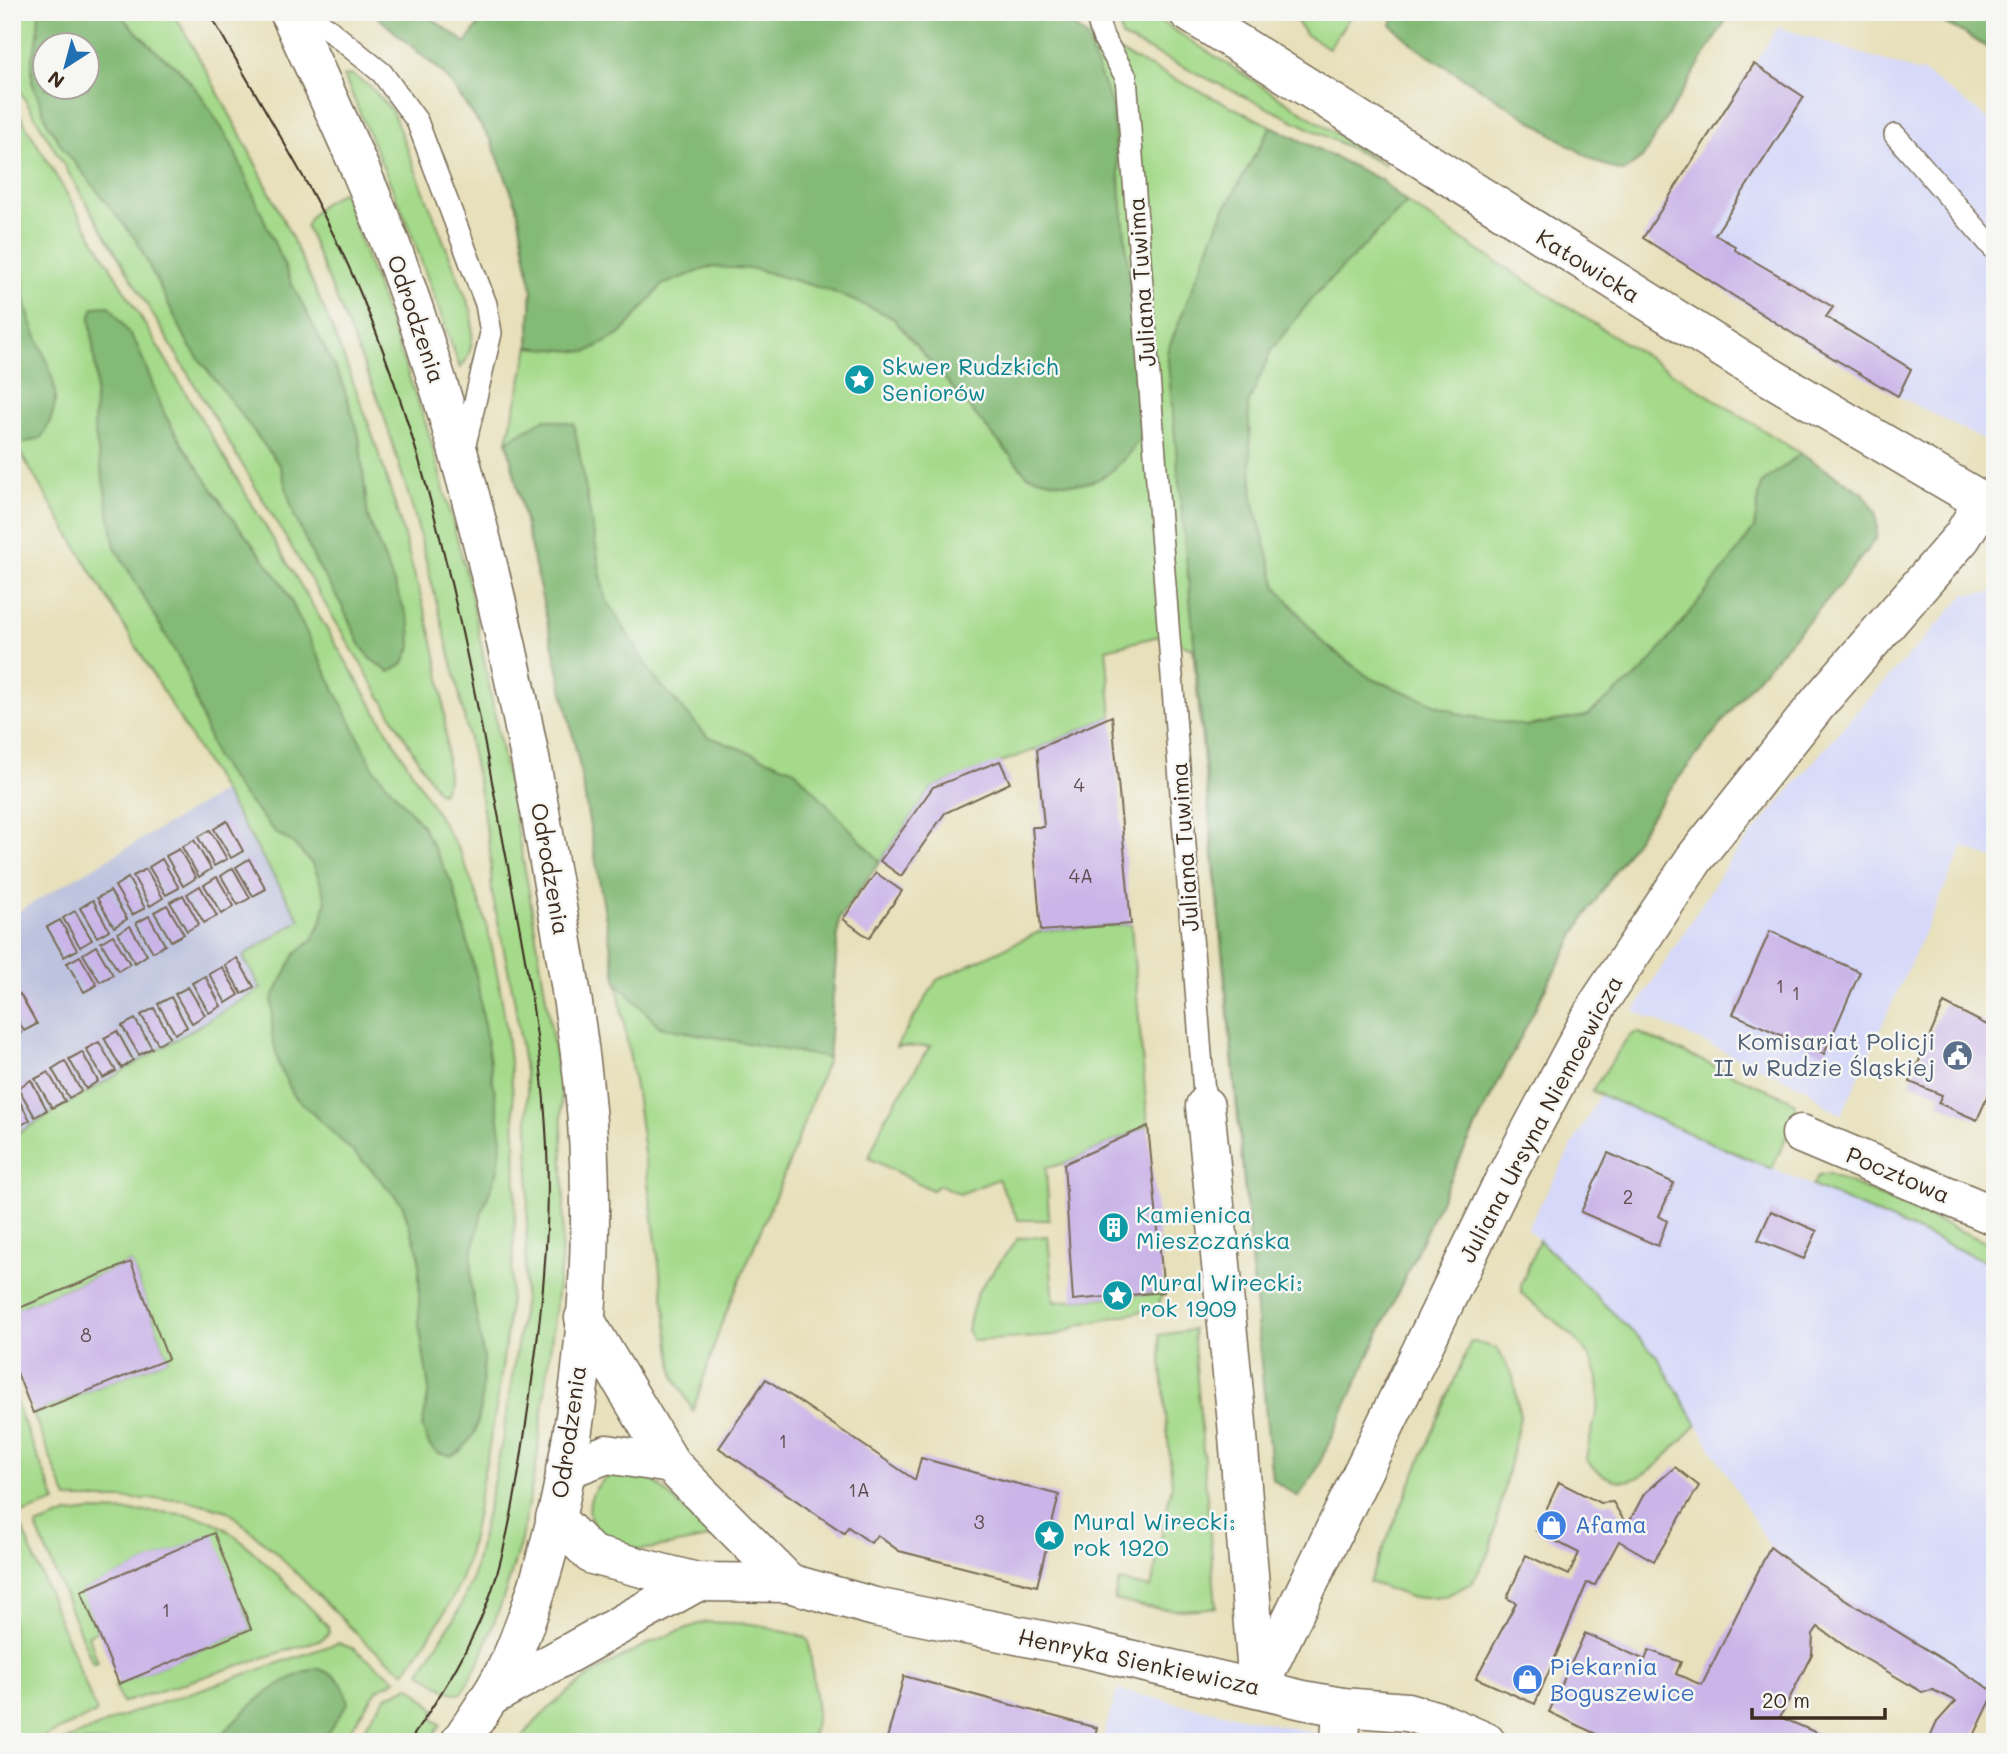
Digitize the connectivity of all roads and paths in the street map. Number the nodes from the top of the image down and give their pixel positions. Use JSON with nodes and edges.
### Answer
{"nodes":[{"id":1,"x":289,"y":12,"type":"edge"},
{"id":2,"x":307,"y":12,"type":"edge"},
{"id":3,"x":1095,"y":12,"type":"edge"},
{"id":4,"x":1188,"y":12,"type":"edge"},
{"id":5,"x":1895,"y":135,"type":"dead end"},
{"id":6,"x":1995,"y":250,"type":"edge"},
{"id":7,"x":462,"y":458,"type":"junction"},
{"id":8,"x":1989,"y":506,"type":"edge"},
{"id":9,"x":1205,"y":1106,"type":"joint"},
{"id":10,"x":1801,"y":1134,"type":"dead end"},
{"id":11,"x":1995,"y":1216,"type":"edge"},
{"id":12,"x":584,"y":1318,"type":"junction"},
{"id":13,"x":671,"y":1464,"type":"junction"},
{"id":14,"x":565,"y":1471,"type":"junction"},
{"id":15,"x":555,"y":1518,"type":"junction"},
{"id":16,"x":696,"y":1581,"type":"junction"},
{"id":17,"x":789,"y":1583,"type":"junction"},
{"id":18,"x":1258,"y":1688,"type":"junction"},
{"id":19,"x":490,"y":1698,"type":"junction"},
{"id":20,"x":1341,"y":1724,"type":"edge"},
{"id":21,"x":460,"y":1742,"type":"edge"},
{"id":22,"x":1486,"y":1742,"type":"edge"}],
"edges":[{"from":1,"to":7,"type":"street","name":"Odrodzenia"},
{"from":2,"to":7,"type":"lane"},
{"from":3,"to":9,"type":"lane","name":"Juliana Tuwima"},
{"from":4,"to":8,"type":"street","name":"Katowicka"},
{"from":5,"to":6,"type":"lane"},
{"from":7,"to":12,"type":"street","name":"Odrodzenia"},
{"from":8,"to":18,"type":"street","name":"Juliana Ursyna Niemcewicza"},
{"from":9,"to":18,"type":"street","name":"Juliana Tuwima"},
{"from":10,"to":11,"type":"street","name":"Pocztowa"},
{"from":12,"to":13,"type":"street"},
{"from":12,"to":14,"type":"street","name":"Odrodzenia"},
{"from":13,"to":14,"type":"street"},
{"from":13,"to":17,"type":"street"},
{"from":14,"to":15,"type":"street","name":"Odrodzenia"},
{"from":15,"to":16,"type":"street","name":"Henryka Sienkiewicza"},
{"from":15,"to":19,"type":"street","name":"Odrodzenia"},
{"from":16,"to":17,"type":"street","name":"Henryka Sienkiewicza"},
{"from":16,"to":19,"type":"street"},
{"from":17,"to":18,"type":"street","name":"Henryka Sienkiewicza"},
{"from":18,"to":20,"type":"street","name":"Henryka Sienkiewicza"},
{"from":19,"to":21,"type":"street","name":"Odrodzenia"},
{"from":20,"to":22,"type":"street","name":"Henryka Sienkiewicza"}]}
